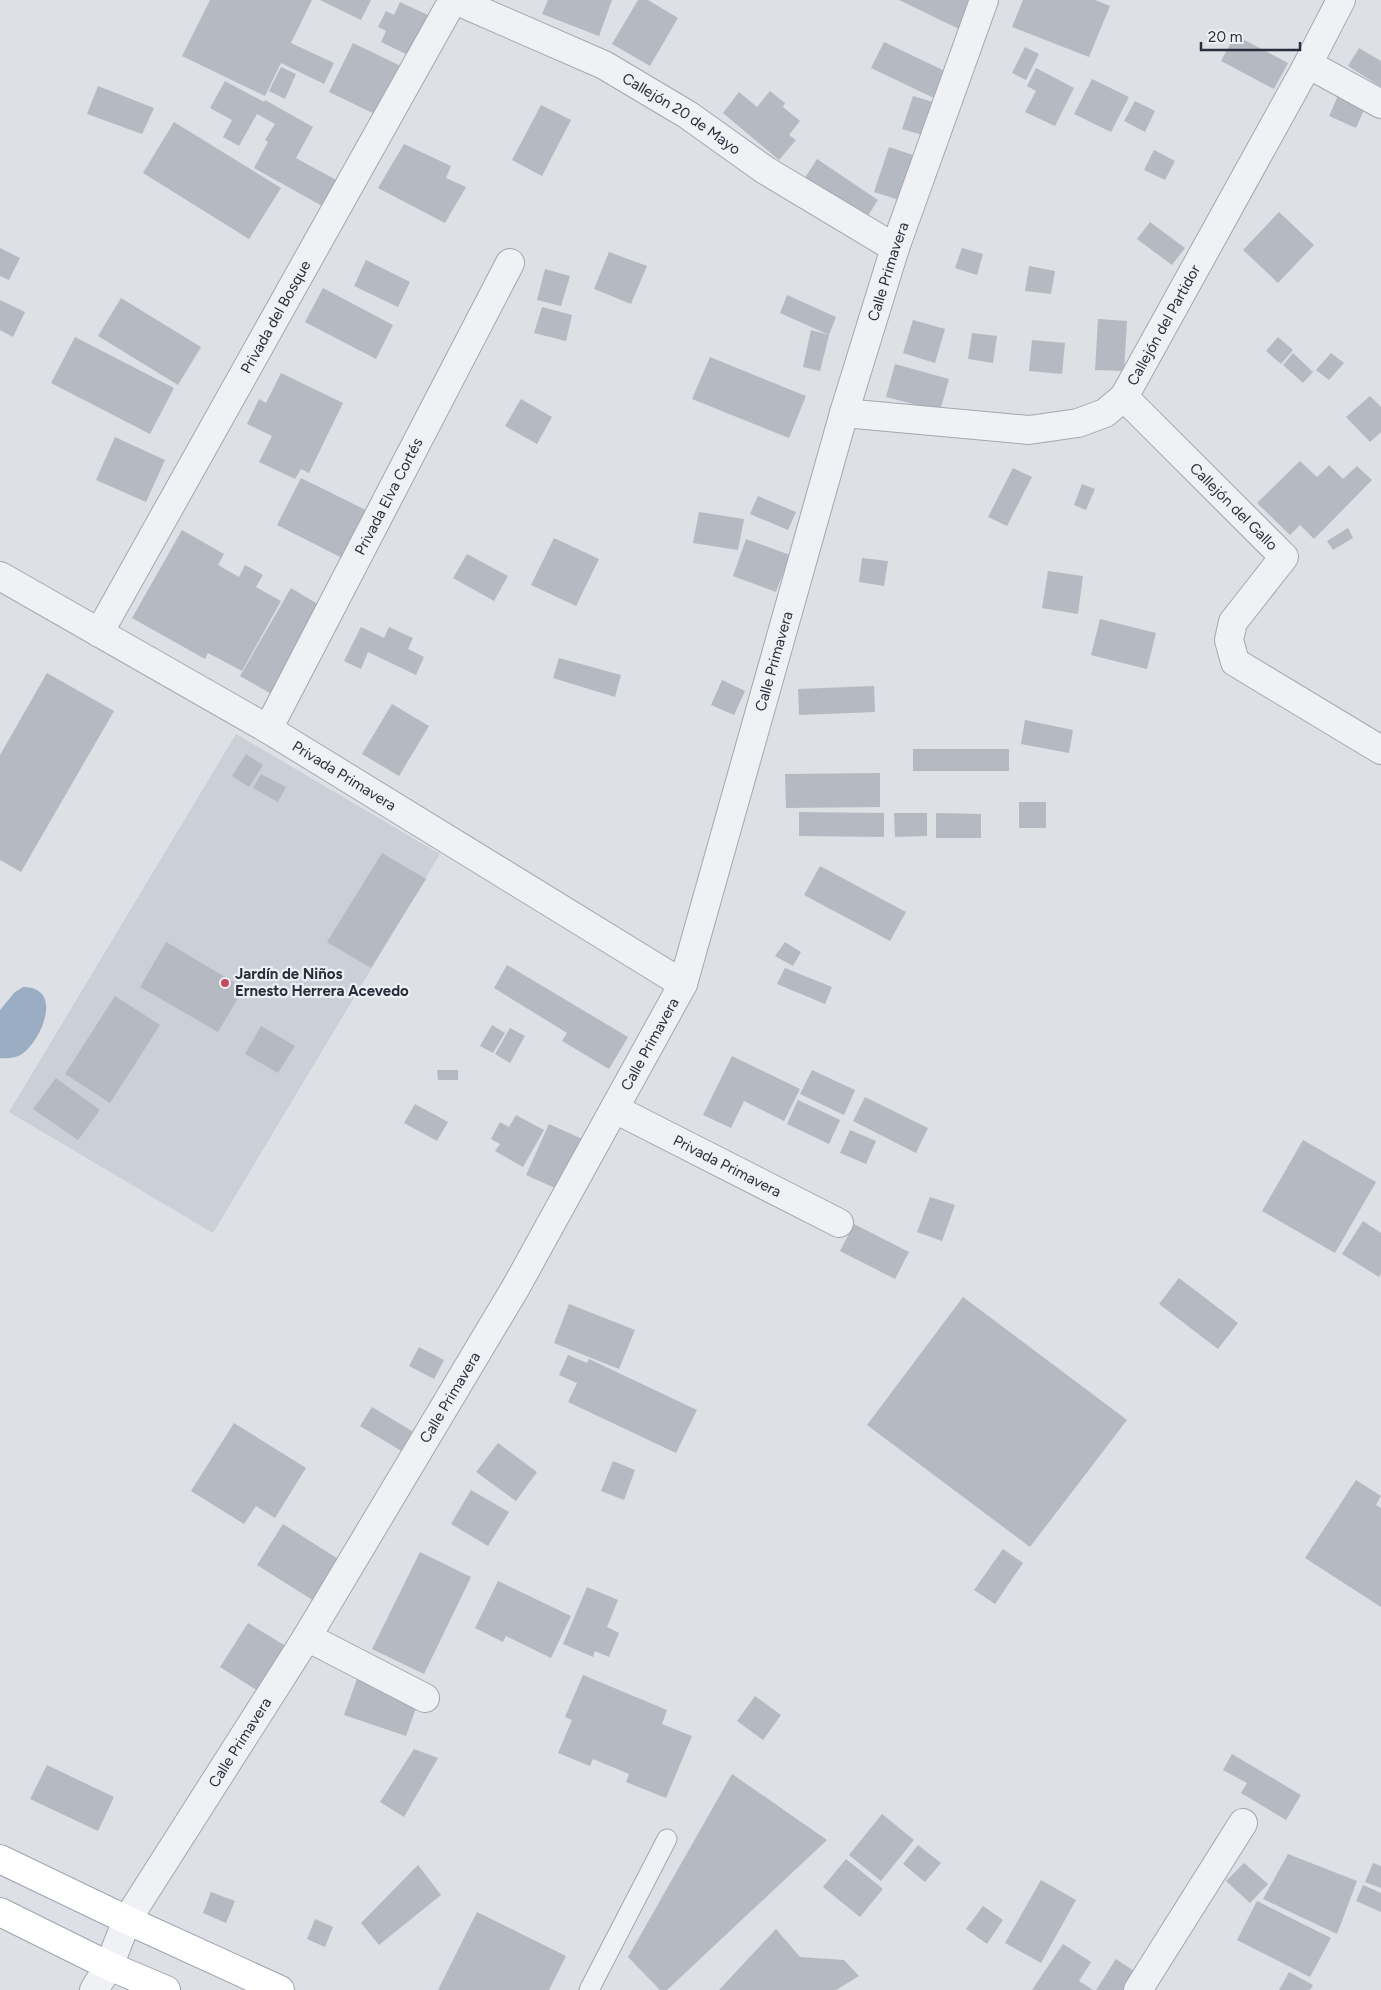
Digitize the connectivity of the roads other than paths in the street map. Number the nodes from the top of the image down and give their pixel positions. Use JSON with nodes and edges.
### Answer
{"nodes":[{"id":1,"x":454,"y":0,"type":"edge"},
{"id":2,"x":984,"y":0,"type":"edge"},
{"id":3,"x":1341,"y":0,"type":"edge"},
{"id":4,"x":1308,"y":64,"type":"junction"},
{"id":5,"x":1381,"y":104,"type":"edge"},
{"id":6,"x":895,"y":248,"type":"junction"},
{"id":7,"x":510,"y":263,"type":"dead end"},
{"id":8,"x":1124,"y":397,"type":"junction"},
{"id":9,"x":844,"y":413,"type":"junction"},
{"id":10,"x":0,"y":576,"type":"edge"},
{"id":11,"x":99,"y":633,"type":"junction"},
{"id":12,"x":268,"y":729,"type":"junction"},
{"id":13,"x":1381,"y":750,"type":"edge"},
{"id":14,"x":682,"y":984,"type":"junction"},
{"id":15,"x":615,"y":1108,"type":"junction"},
{"id":16,"x":839,"y":1224,"type":"dead end"},
{"id":17,"x":307,"y":1637,"type":"junction"},
{"id":18,"x":425,"y":1698,"type":"dead end"},
{"id":19,"x":1243,"y":1823,"type":"dead end"},
{"id":20,"x":667,"y":1839,"type":"dead end"},
{"id":21,"x":0,"y":1859,"type":"edge"},
{"id":22,"x":0,"y":1912,"type":"edge"},
{"id":23,"x":127,"y":1920,"type":"junction"},
{"id":24,"x":109,"y":1966,"type":"junction"},
{"id":25,"x":94,"y":1990,"type":"edge"},
{"id":26,"x":166,"y":1990,"type":"edge"},
{"id":27,"x":280,"y":1990,"type":"edge"},
{"id":28,"x":589,"y":1990,"type":"edge"},
{"id":29,"x":1138,"y":1990,"type":"edge"}],
"edges":[{"from":1,"to":6,"type":"street","name":"Callejón 20 de Mayo"},
{"from":1,"to":11,"type":"street","name":"Privada del Bosque"},
{"from":2,"to":6,"type":"street","name":"Calle Primavera"},
{"from":3,"to":4,"type":"street","name":"Callejón del Partidor"},
{"from":4,"to":5,"type":"street"},
{"from":4,"to":8,"type":"street","name":"Callejón del Partidor"},
{"from":6,"to":9,"type":"street","name":"Calle Primavera"},
{"from":7,"to":12,"type":"street","name":"Privada Elva Cortés"},
{"from":8,"to":9,"type":"street","name":"Callejón del Partidor"},
{"from":8,"to":13,"type":"street","name":"Callejón del Gallo"},
{"from":9,"to":14,"type":"street","name":"Calle Primavera"},
{"from":10,"to":11,"type":"street","name":"Privada Primavera"},
{"from":11,"to":12,"type":"street","name":"Privada Primavera"},
{"from":12,"to":14,"type":"street","name":"Privada Primavera"},
{"from":14,"to":15,"type":"street","name":"Calle Primavera"},
{"from":15,"to":16,"type":"street","name":"Privada Primavera"},
{"from":15,"to":17,"type":"street","name":"Calle Primavera"},
{"from":17,"to":18,"type":"street"},
{"from":17,"to":23,"type":"street","name":"Calle Primavera"},
{"from":19,"to":29,"type":"street"},
{"from":20,"to":28,"type":"lane"},
{"from":21,"to":23,"type":"main road"},
{"from":22,"to":24,"type":"main road"},
{"from":23,"to":24,"type":"street","name":"Calle Primavera"},
{"from":23,"to":27,"type":"main road"},
{"from":24,"to":25,"type":"street","name":"Calle Primavera"},
{"from":24,"to":26,"type":"main road"}]}
